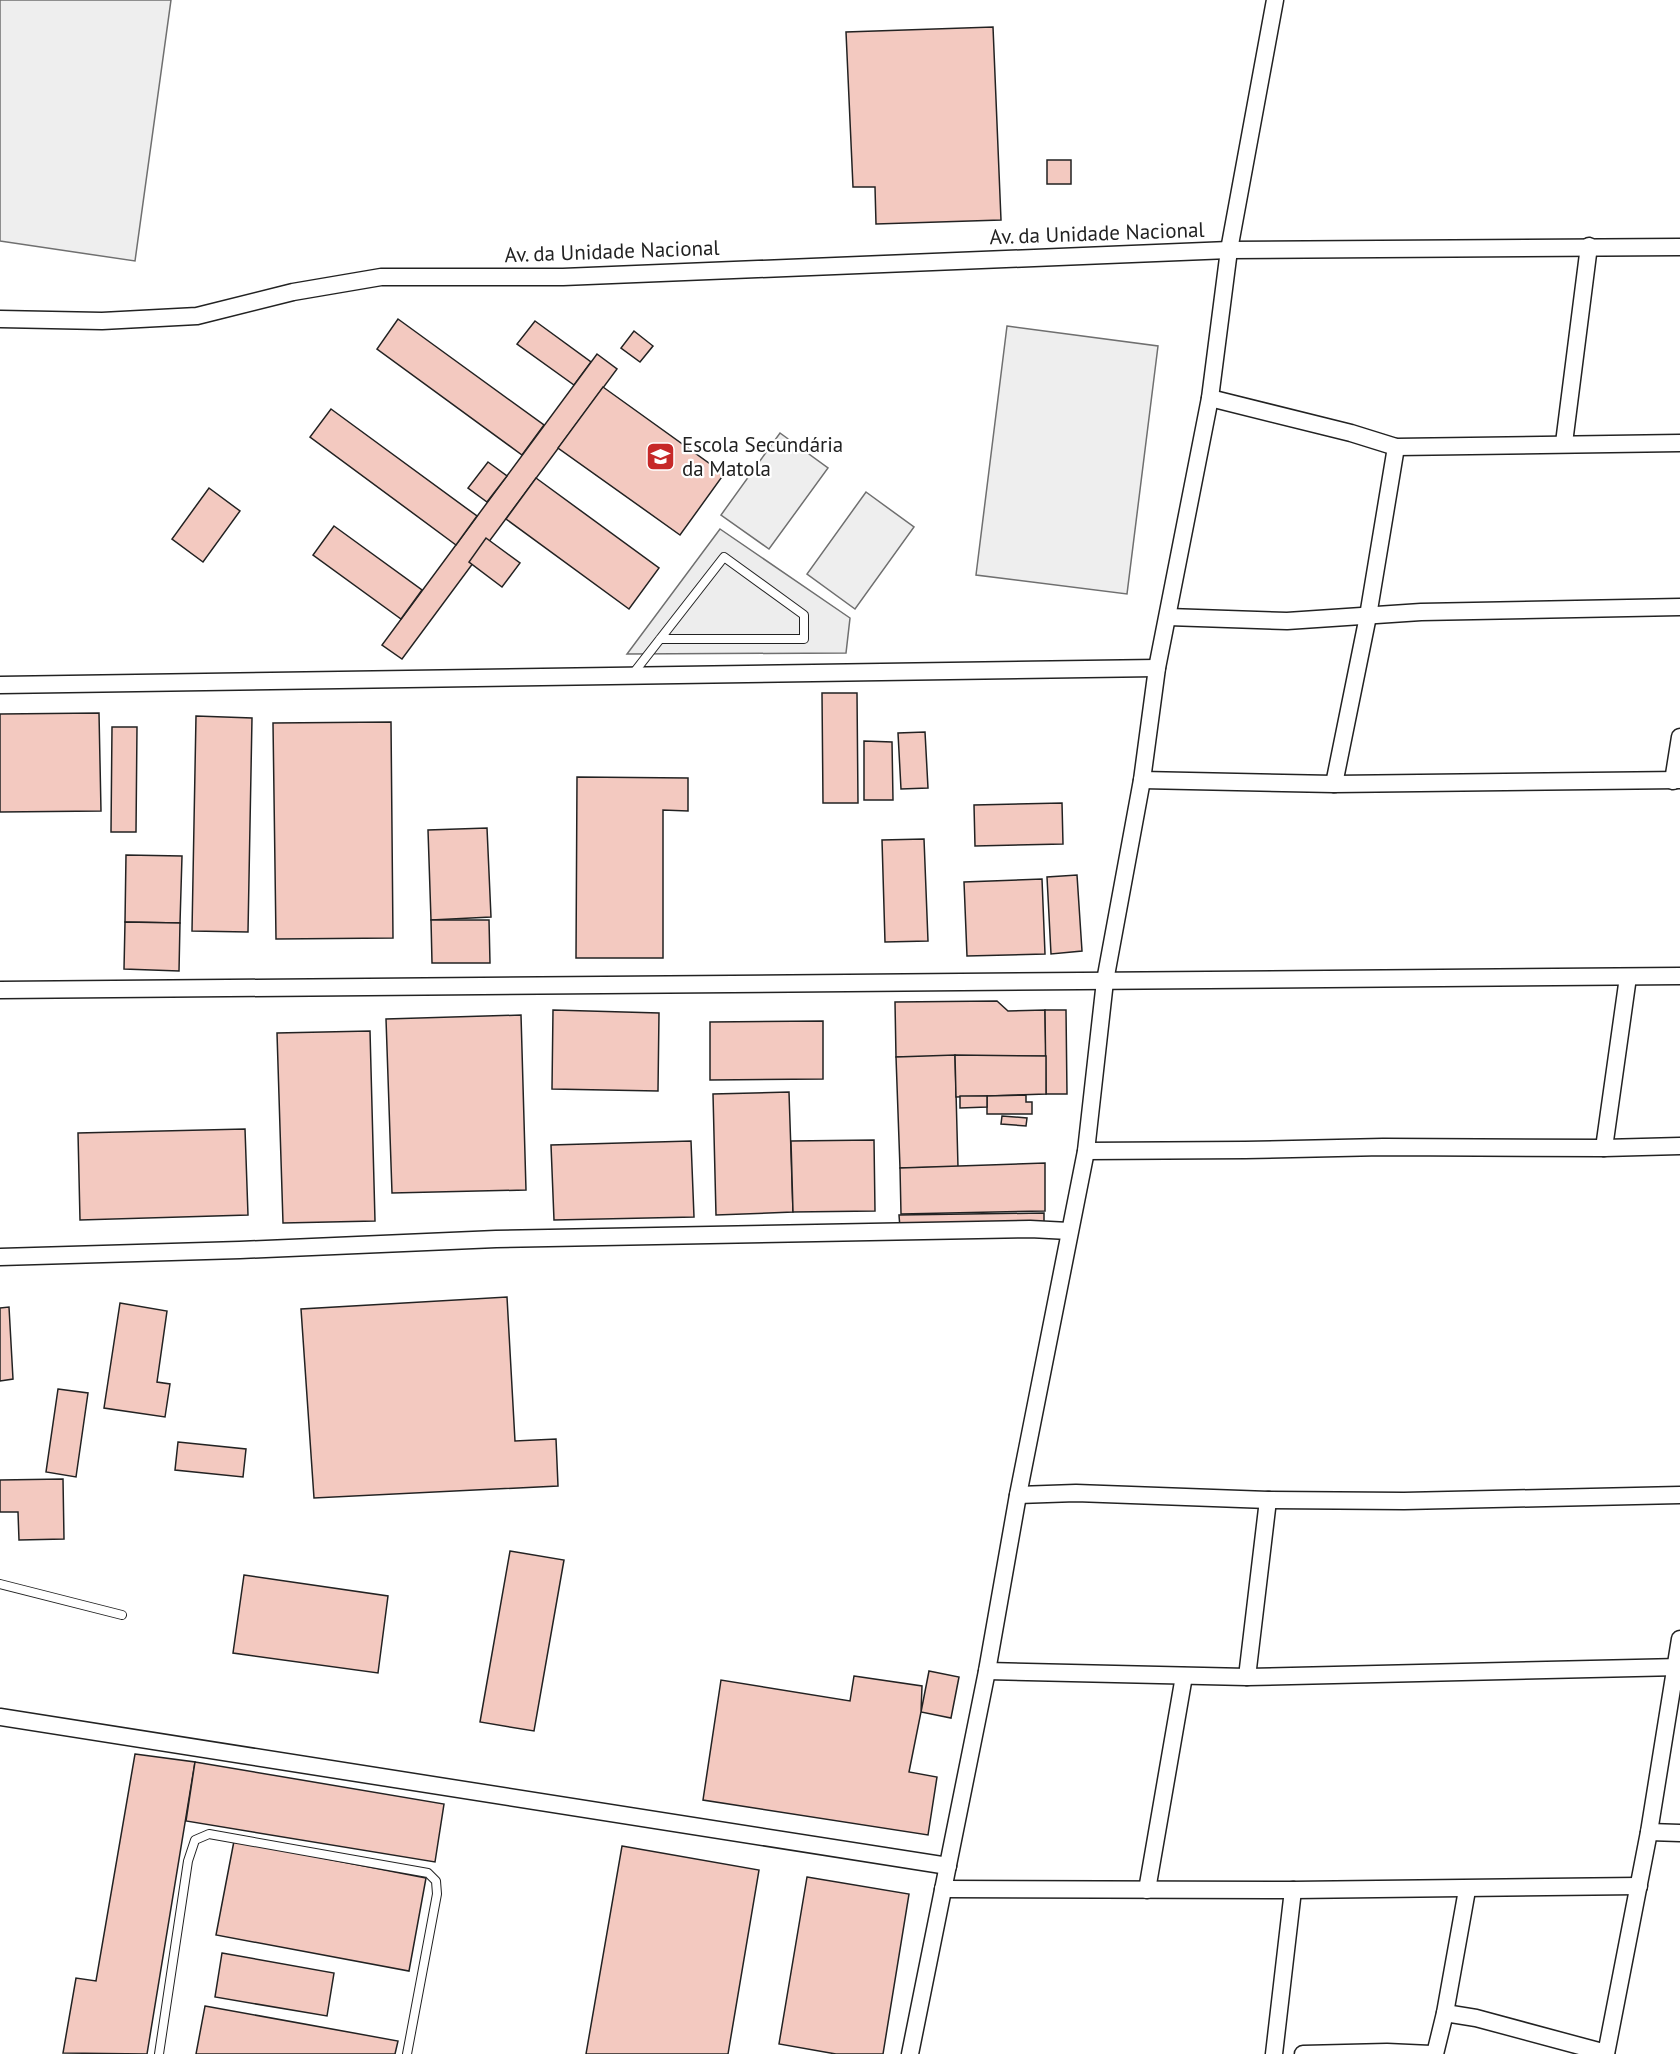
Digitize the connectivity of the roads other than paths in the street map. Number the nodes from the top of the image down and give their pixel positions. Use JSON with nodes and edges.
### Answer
{"nodes":[{"id":1,"x":1275,"y":0,"type":"edge"},
{"id":2,"x":1589,"y":246,"type":"junction"},
{"id":3,"x":1680,"y":246,"type":"edge"},
{"id":4,"x":1229,"y":250,"type":"junction"},
{"id":5,"x":0,"y":319,"type":"edge"},
{"id":6,"x":1210,"y":398,"type":"junction"},
{"id":7,"x":1564,"y":443,"type":"junction"},
{"id":8,"x":1680,"y":443,"type":"edge"},
{"id":9,"x":1396,"y":447,"type":"junction"},
{"id":10,"x":1680,"y":607,"type":"edge"},
{"id":11,"x":1368,"y":616,"type":"junction"},
{"id":12,"x":1168,"y":617,"type":"junction"},
{"id":13,"x":660,"y":639,"type":"junction"},
{"id":14,"x":1157,"y":668,"type":"junction"},
{"id":15,"x":631,"y":675,"type":"junction"},
{"id":16,"x":0,"y":685,"type":"edge"},
{"id":17,"x":1680,"y":737,"type":"edge"},
{"id":18,"x":1142,"y":780,"type":"junction"},
{"id":19,"x":1677,"y":780,"type":"edge"},
{"id":20,"x":1334,"y":784,"type":"junction"},
{"id":21,"x":1680,"y":976,"type":"edge"},
{"id":22,"x":1628,"y":977,"type":"junction"},
{"id":23,"x":1105,"y":981,"type":"junction"},
{"id":24,"x":0,"y":990,"type":"edge"},
{"id":25,"x":1680,"y":1146,"type":"edge"},
{"id":26,"x":1604,"y":1148,"type":"junction"},
{"id":27,"x":1086,"y":1151,"type":"junction"},
{"id":28,"x":1070,"y":1231,"type":"junction"},
{"id":29,"x":0,"y":1257,"type":"edge"},
{"id":30,"x":1018,"y":1495,"type":"junction"},
{"id":31,"x":1680,"y":1495,"type":"edge"},
{"id":32,"x":1268,"y":1500,"type":"junction"},
{"id":33,"x":0,"y":1584,"type":"edge"},
{"id":34,"x":122,"y":1615,"type":"dead end"},
{"id":35,"x":1680,"y":1640,"type":"edge"},
{"id":36,"x":1678,"y":1667,"type":"edge"},
{"id":37,"x":987,"y":1671,"type":"junction"},
{"id":38,"x":1184,"y":1676,"type":"junction"},
{"id":39,"x":1247,"y":1677,"type":"junction"},
{"id":40,"x":0,"y":1718,"type":"edge"},
{"id":41,"x":1650,"y":1832,"type":"junction"},
{"id":42,"x":1680,"y":1833,"type":"edge"},
{"id":43,"x":948,"y":1866,"type":"junction"},
{"id":44,"x":1639,"y":1886,"type":"junction"},
{"id":45,"x":943,"y":1889,"type":"junction"},
{"id":46,"x":1147,"y":1890,"type":"junction"},
{"id":47,"x":1293,"y":1890,"type":"junction"},
{"id":48,"x":1467,"y":1890,"type":"junction"},
{"id":49,"x":1445,"y":2013,"type":"junction"},
{"id":50,"x":1606,"y":2053,"type":"edge"},
{"id":51,"x":159,"y":2054,"type":"edge"},
{"id":52,"x":407,"y":2054,"type":"edge"},
{"id":53,"x":910,"y":2054,"type":"edge"},
{"id":54,"x":1274,"y":2054,"type":"edge"},
{"id":55,"x":1303,"y":2054,"type":"edge"},
{"id":56,"x":1433,"y":2054,"type":"edge"}],
"edges":[{"from":1,"to":4,"type":"street"},
{"from":2,"to":3,"type":"street","name":"Av. da Unidade Nacional"},
{"from":2,"to":4,"type":"street","name":"Av. da Unidade Nacional"},
{"from":2,"to":7,"type":"street"},
{"from":4,"to":5,"type":"street","name":"Av. da Unidade Nacional"},
{"from":4,"to":6,"type":"street"},
{"from":6,"to":9,"type":"street"},
{"from":6,"to":12,"type":"street"},
{"from":7,"to":8,"type":"street"},
{"from":7,"to":9,"type":"street"},
{"from":9,"to":11,"type":"street"},
{"from":10,"to":11,"type":"street"},
{"from":11,"to":12,"type":"street"},
{"from":11,"to":20,"type":"street"},
{"from":12,"to":14,"type":"street"},
{"from":13,"to":13,"type":"lane"},
{"from":13,"to":15,"type":"lane"},
{"from":14,"to":15,"type":"street"},
{"from":14,"to":18,"type":"street"},
{"from":15,"to":16,"type":"street"},
{"from":17,"to":19,"type":"street"},
{"from":18,"to":20,"type":"street"},
{"from":18,"to":23,"type":"street"},
{"from":19,"to":20,"type":"street"},
{"from":21,"to":22,"type":"street"},
{"from":22,"to":23,"type":"street"},
{"from":22,"to":26,"type":"street"},
{"from":23,"to":24,"type":"street"},
{"from":23,"to":27,"type":"street"},
{"from":25,"to":26,"type":"street"},
{"from":26,"to":27,"type":"street"},
{"from":27,"to":28,"type":"street"},
{"from":28,"to":29,"type":"street"},
{"from":28,"to":30,"type":"street"},
{"from":30,"to":32,"type":"street"},
{"from":30,"to":37,"type":"street"},
{"from":31,"to":32,"type":"street"},
{"from":32,"to":39,"type":"street"},
{"from":33,"to":34,"type":"lane"},
{"from":35,"to":36,"type":"street"},
{"from":36,"to":39,"type":"street"},
{"from":36,"to":41,"type":"street"},
{"from":37,"to":38,"type":"street"},
{"from":37,"to":43,"type":"street"},
{"from":38,"to":39,"type":"street"},
{"from":38,"to":46,"type":"street"},
{"from":40,"to":43,"type":"street"},
{"from":41,"to":42,"type":"street"},
{"from":41,"to":44,"type":"street"},
{"from":43,"to":45,"type":"street"},
{"from":44,"to":48,"type":"street"},
{"from":44,"to":50,"type":"street"},
{"from":45,"to":46,"type":"street"},
{"from":45,"to":53,"type":"street"},
{"from":46,"to":47,"type":"street"},
{"from":47,"to":48,"type":"street"},
{"from":47,"to":54,"type":"street"},
{"from":48,"to":49,"type":"street"},
{"from":49,"to":50,"type":"street"},
{"from":49,"to":56,"type":"street"},
{"from":51,"to":52,"type":"lane"},
{"from":55,"to":56,"type":"street"}]}
